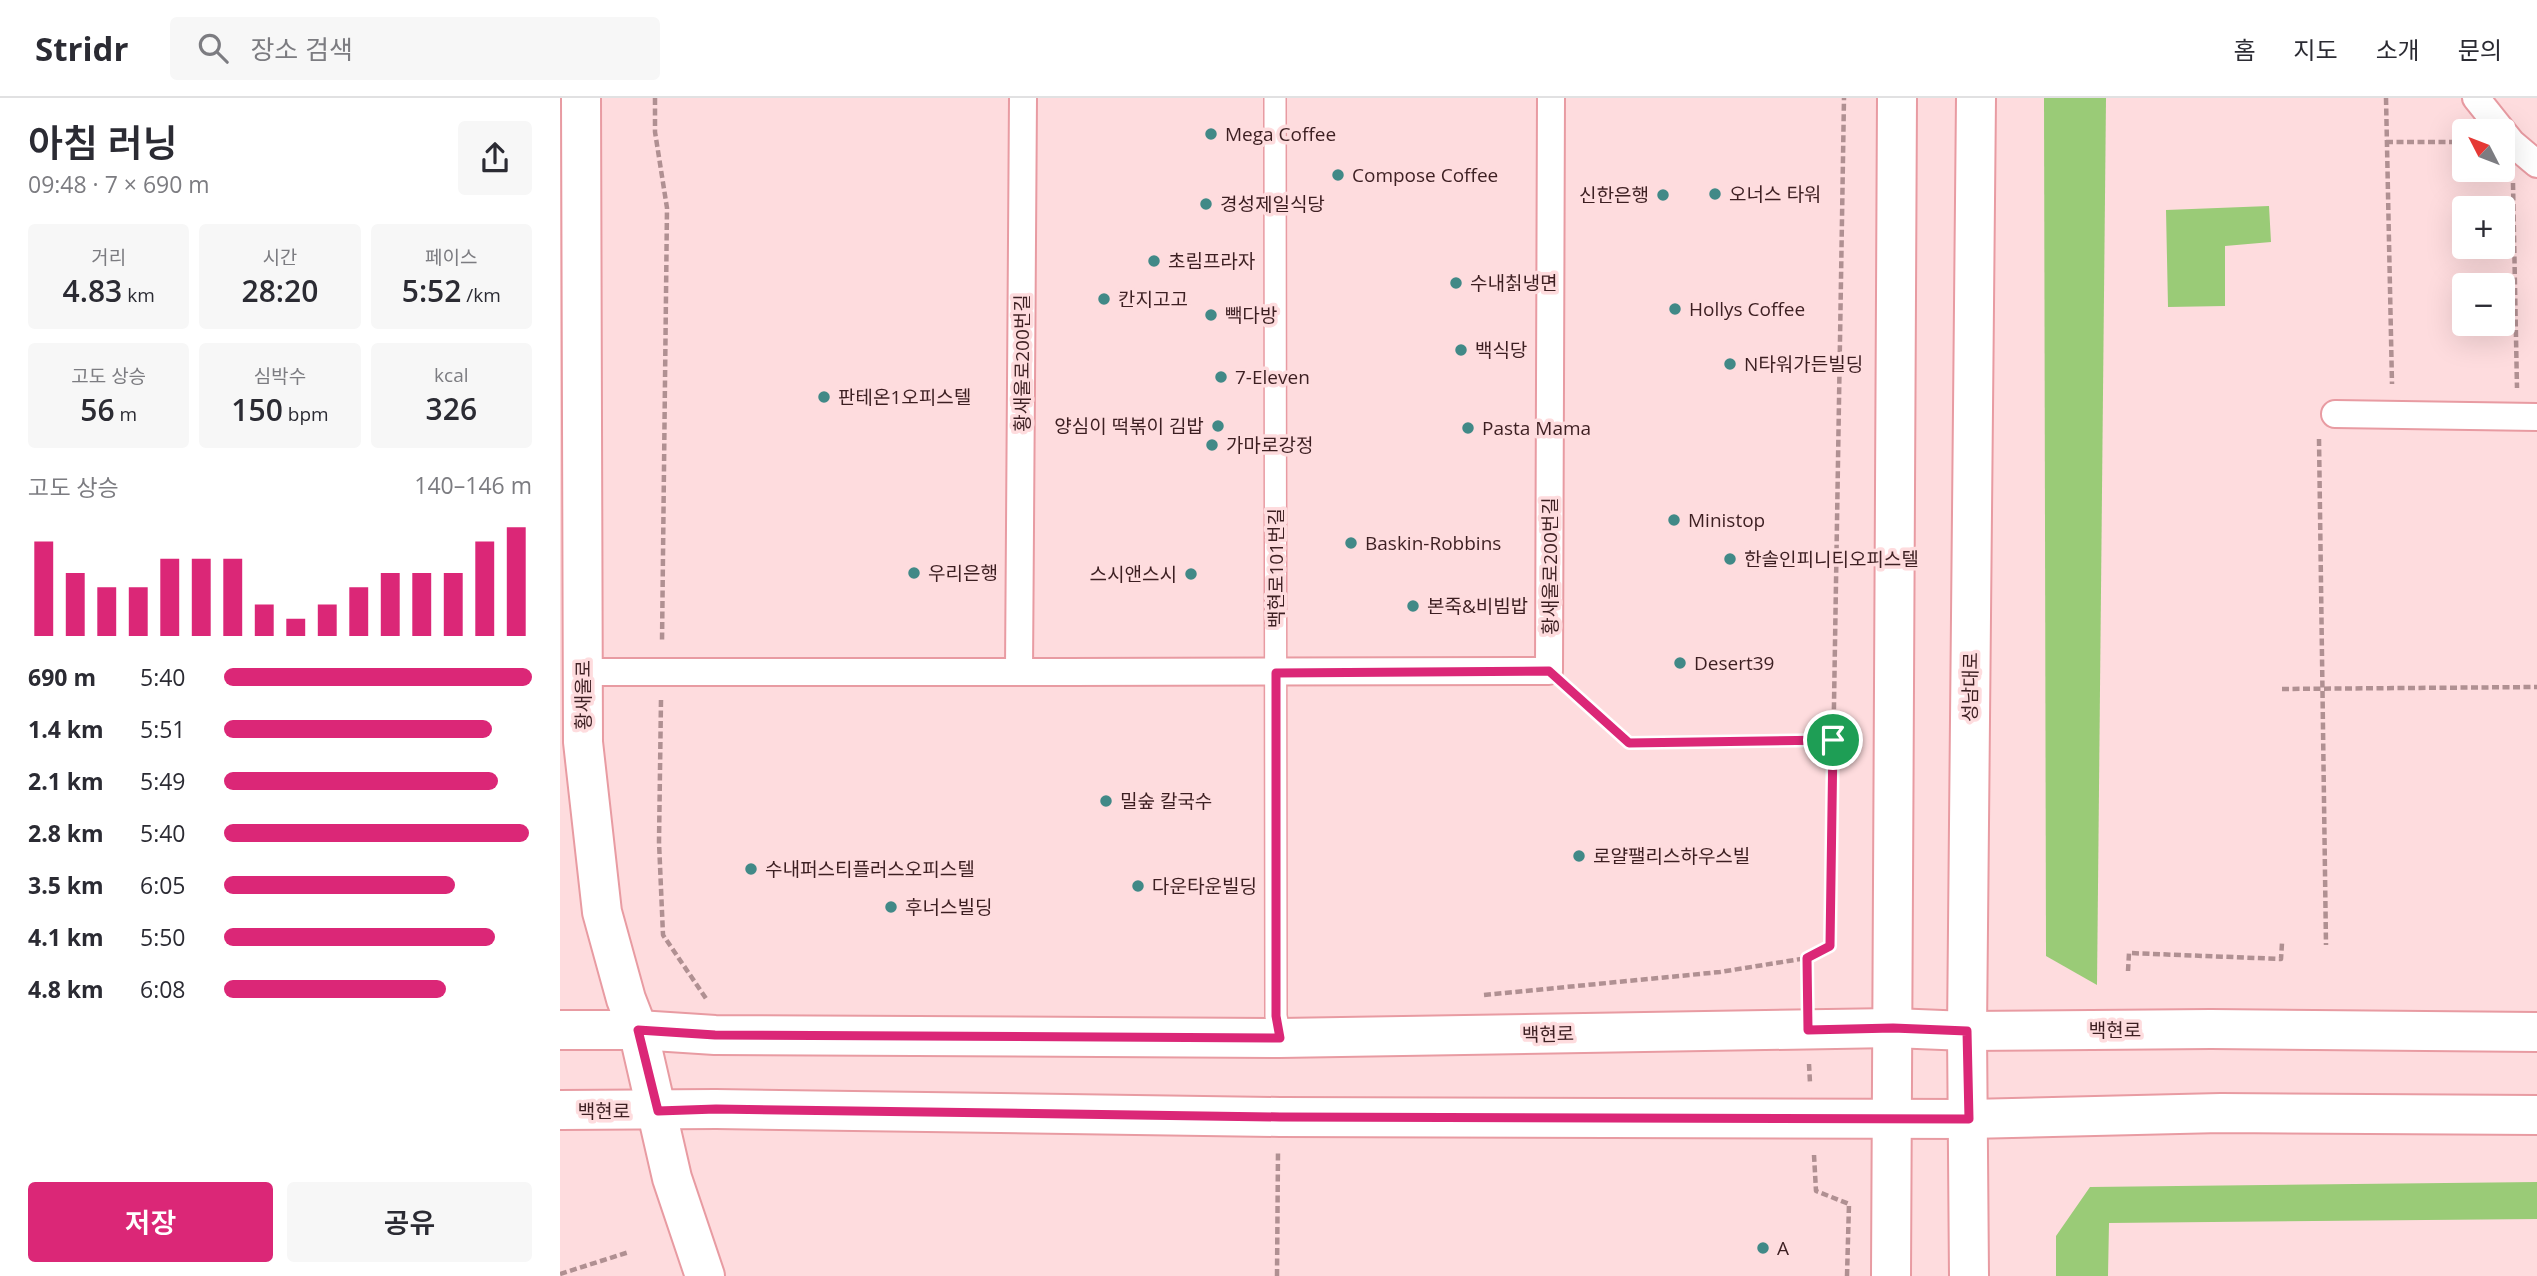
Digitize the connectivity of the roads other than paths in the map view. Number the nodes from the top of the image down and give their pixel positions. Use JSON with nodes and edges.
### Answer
{"nodes":[{"id":1,"x":581,"y":98,"type":"edge"},
{"id":2,"x":1023,"y":98,"type":"edge"},
{"id":3,"x":1275,"y":98,"type":"edge"},
{"id":4,"x":1551,"y":98,"type":"edge"},
{"id":5,"x":1897,"y":98,"type":"edge"},
{"id":6,"x":1976,"y":98,"type":"edge"},
{"id":7,"x":2476,"y":98,"type":"edge"},
{"id":8,"x":2537,"y":164,"type":"edge"},
{"id":9,"x":2528,"y":417,"type":"edge"},
{"id":10,"x":2327,"y":422,"type":"road end"},
{"id":11,"x":1019,"y":670,"type":"junction"},
{"id":12,"x":584,"y":672,"type":"junction"},
{"id":13,"x":1276,"y":673,"type":"junction"},
{"id":14,"x":1893,"y":1028,"type":"junction"},
{"id":15,"x":560,"y":1030,"type":"edge"},
{"id":16,"x":638,"y":1030,"type":"junction"},
{"id":17,"x":1967,"y":1031,"type":"junction"},
{"id":18,"x":2537,"y":1032,"type":"edge"},
{"id":19,"x":1280,"y":1038,"type":"junction"},
{"id":20,"x":560,"y":1110,"type":"edge"},
{"id":21,"x":658,"y":1111,"type":"junction"},
{"id":22,"x":2537,"y":1115,"type":"edge"},
{"id":23,"x":1892,"y":1117,"type":"junction"},
{"id":24,"x":1969,"y":1119,"type":"junction"},
{"id":25,"x":705,"y":1276,"type":"edge"},
{"id":26,"x":1891,"y":1276,"type":"edge"},
{"id":27,"x":1969,"y":1276,"type":"edge"}],
"edges":[{"from":1,"to":12,"type":"main road","name":"황새울로"},
{"from":2,"to":11,"type":"street","name":"황새울로200번길"},
{"from":3,"to":13,"type":"street","name":"백현로101번길"},
{"from":4,"to":13,"type":"street","name":"황새울로200번길"},
{"from":5,"to":14,"type":"main road"},
{"from":6,"to":17,"type":"main road","name":"성남대로"},
{"from":7,"to":8,"type":"street"},
{"from":9,"to":10,"type":"street"},
{"from":11,"to":12,"type":"street"},
{"from":11,"to":13,"type":"street"},
{"from":12,"to":16,"type":"main road","name":"황새울로"},
{"from":13,"to":19,"type":"street","name":"백현로101번길"},
{"from":14,"to":17,"type":"main road","name":"백현로"},
{"from":14,"to":19,"type":"main road","name":"백현로"},
{"from":14,"to":23,"type":"main road"},
{"from":15,"to":16,"type":"main road","name":"백현로"},
{"from":16,"to":19,"type":"main road","name":"백현로"},
{"from":16,"to":21,"type":"main road","name":"황새울로"},
{"from":17,"to":18,"type":"main road","name":"백현로"},
{"from":17,"to":24,"type":"main road","name":"성남대로"},
{"from":20,"to":21,"type":"main road","name":"백현로"},
{"from":21,"to":23,"type":"main road","name":"백현로"},
{"from":21,"to":25,"type":"main road","name":"황새울로"},
{"from":22,"to":24,"type":"main road","name":"백현로"},
{"from":23,"to":24,"type":"main road","name":"백현로"},
{"from":23,"to":26,"type":"main road"},
{"from":24,"to":27,"type":"main road","name":"성남대로"}]}
